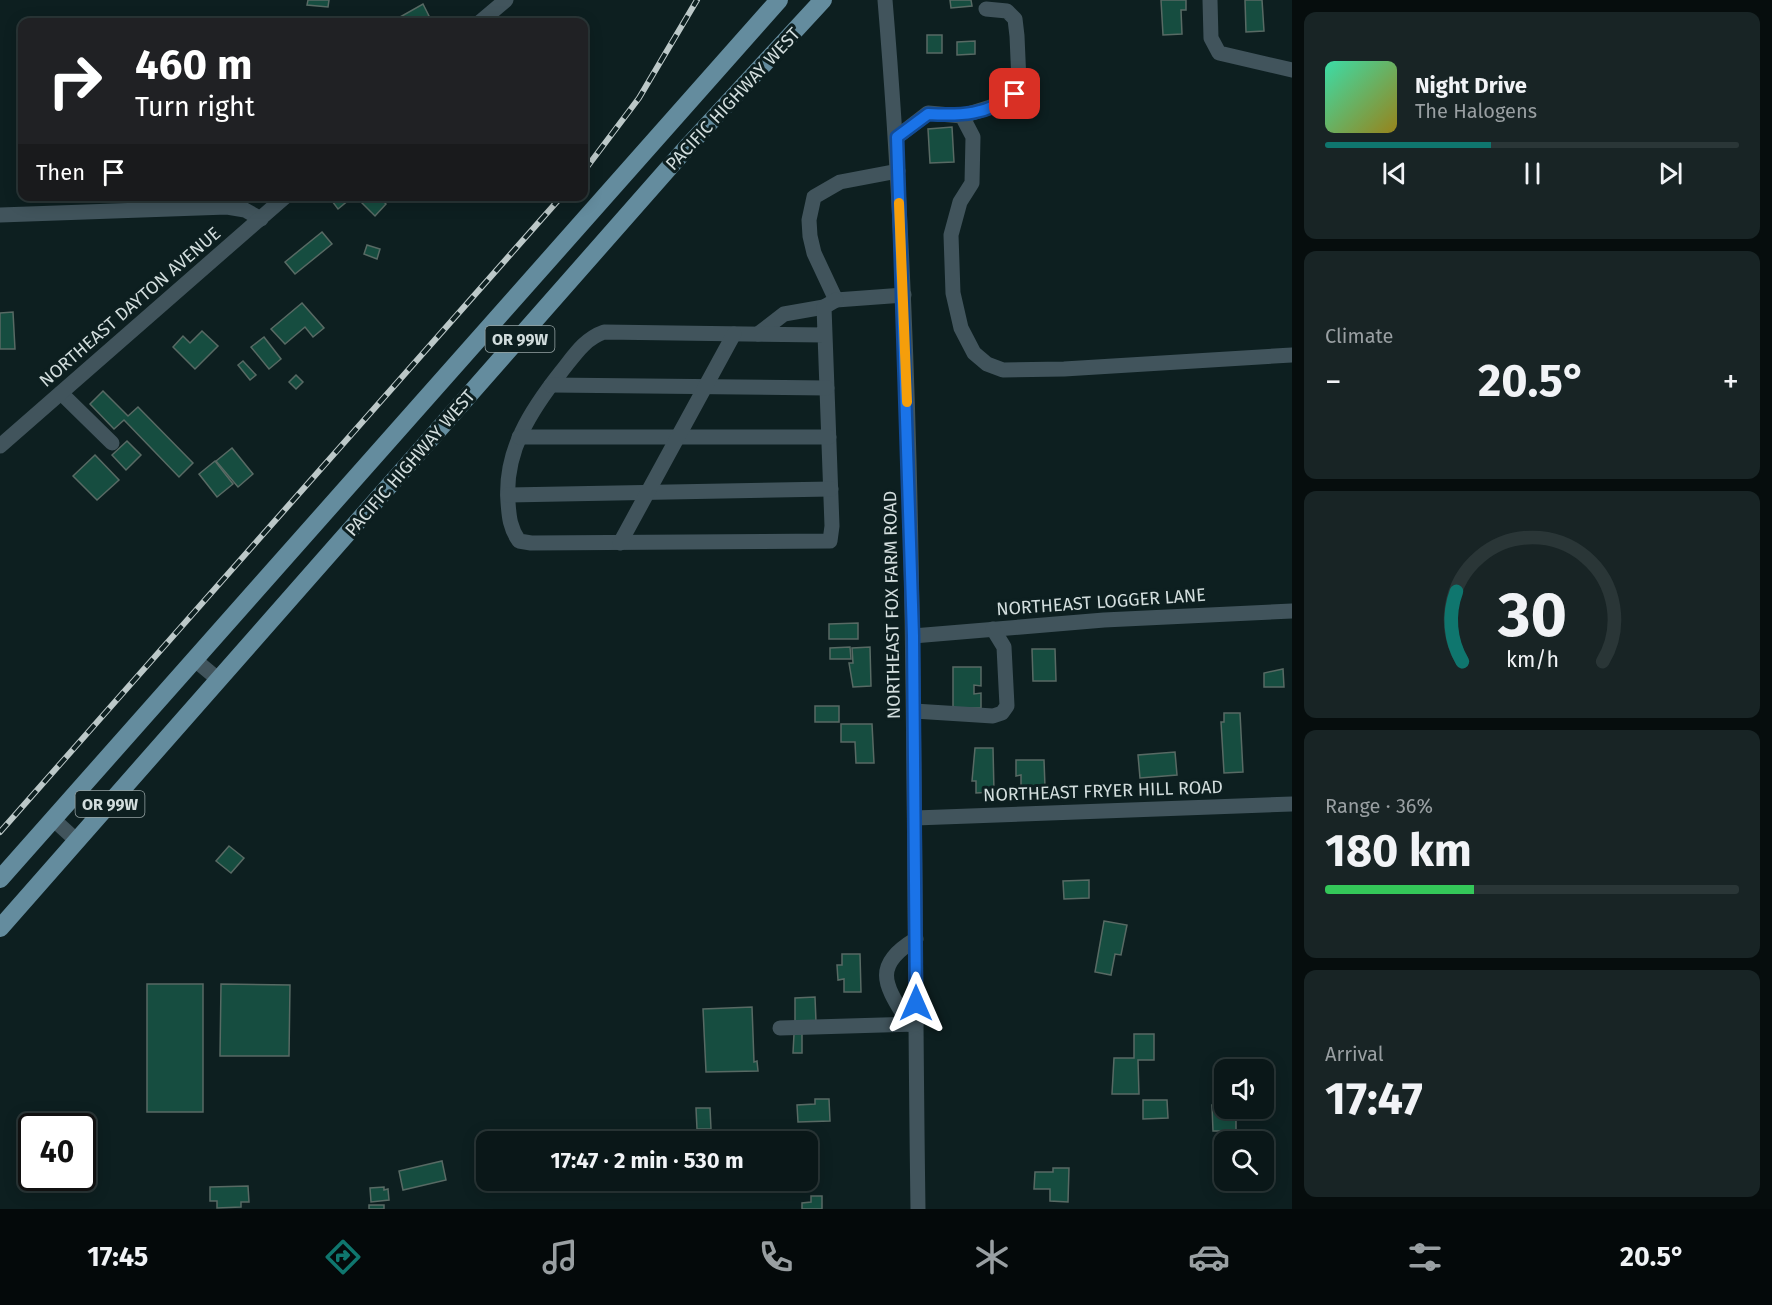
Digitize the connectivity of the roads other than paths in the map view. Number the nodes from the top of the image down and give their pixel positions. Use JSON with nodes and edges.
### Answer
{"nodes":[{"id":1,"x":779,"y":0,"type":"edge"},
{"id":2,"x":823,"y":0,"type":"edge"},
{"id":3,"x":885,"y":0,"type":"edge"},
{"id":4,"x":1210,"y":0,"type":"edge"},
{"id":5,"x":498,"y":2,"type":"edge"},
{"id":6,"x":986,"y":9,"type":"dead end"},
{"id":7,"x":484,"y":18,"type":"edge"},
{"id":8,"x":1292,"y":70,"type":"edge"},
{"id":9,"x":962,"y":116,"type":"junction"},
{"id":10,"x":897,"y":137,"type":"junction"},
{"id":11,"x":898,"y":171,"type":"junction"},
{"id":12,"x":281,"y":201,"type":"edge"},
{"id":13,"x":0,"y":215,"type":"edge"},
{"id":14,"x":261,"y":219,"type":"junction"},
{"id":15,"x":904,"y":295,"type":"junction"},
{"id":16,"x":830,"y":304,"type":"junction"},
{"id":17,"x":734,"y":334,"type":"junction"},
{"id":18,"x":758,"y":334,"type":"junction"},
{"id":19,"x":825,"y":335,"type":"junction"},
{"id":20,"x":1292,"y":355,"type":"edge"},
{"id":21,"x":551,"y":385,"type":"junction"},
{"id":22,"x":705,"y":387,"type":"junction"},
{"id":23,"x":827,"y":388,"type":"junction"},
{"id":24,"x":61,"y":393,"type":"junction"},
{"id":25,"x":519,"y":437,"type":"junction"},
{"id":26,"x":676,"y":437,"type":"junction"},
{"id":27,"x":829,"y":437,"type":"junction"},
{"id":28,"x":112,"y":443,"type":"dead end"},
{"id":29,"x":0,"y":446,"type":"edge"},
{"id":30,"x":831,"y":489,"type":"junction"},
{"id":31,"x":647,"y":492,"type":"junction"},
{"id":32,"x":508,"y":495,"type":"junction"},
{"id":33,"x":620,"y":543,"type":"junction"},
{"id":34,"x":1292,"y":611,"type":"edge"},
{"id":35,"x":993,"y":629,"type":"junction"},
{"id":36,"x":913,"y":636,"type":"junction"},
{"id":37,"x":195,"y":660,"type":"junction"},
{"id":38,"x":219,"y":680,"type":"junction"},
{"id":39,"x":914,"y":711,"type":"junction"},
{"id":40,"x":1292,"y":804,"type":"edge"},
{"id":41,"x":915,"y":818,"type":"junction"},
{"id":42,"x":53,"y":819,"type":"junction"},
{"id":43,"x":77,"y":841,"type":"junction"},
{"id":44,"x":0,"y":879,"type":"edge"},
{"id":45,"x":0,"y":928,"type":"edge"},
{"id":46,"x":916,"y":939,"type":"junction"},
{"id":47,"x":913,"y":1024,"type":"junction"},
{"id":48,"x":780,"y":1028,"type":"dead end"},
{"id":49,"x":918,"y":1209,"type":"edge"}],
"edges":[{"from":1,"to":37,"type":"main road","name":"PACIFIC HIGHWAY WEST","number":"OR 99W"},
{"from":2,"to":38,"type":"main road","name":"PACIFIC HIGHWAY WEST","number":"OR 99W"},
{"from":3,"to":10,"type":"street","name":"NORTHEAST FOX FARM ROAD"},
{"from":4,"to":8,"type":"street"},
{"from":5,"to":7,"type":"street"},
{"from":6,"to":9,"type":"street"},
{"from":9,"to":10,"type":"street"},
{"from":9,"to":20,"type":"street"},
{"from":10,"to":11,"type":"street","name":"NORTHEAST FOX FARM ROAD"},
{"from":11,"to":15,"type":"street","name":"NORTHEAST FOX FARM ROAD"},
{"from":11,"to":16,"type":"street"},
{"from":12,"to":14,"type":"street","name":"NORTHEAST DAYTON AVENUE"},
{"from":13,"to":14,"type":"street"},
{"from":14,"to":24,"type":"street","name":"NORTHEAST DAYTON AVENUE"},
{"from":15,"to":16,"type":"street"},
{"from":15,"to":36,"type":"street","name":"NORTHEAST FOX FARM ROAD"},
{"from":16,"to":18,"type":"street"},
{"from":16,"to":19,"type":"street"},
{"from":17,"to":18,"type":"street"},
{"from":17,"to":21,"type":"street"},
{"from":17,"to":22,"type":"street"},
{"from":18,"to":19,"type":"street"},
{"from":19,"to":23,"type":"street"},
{"from":21,"to":22,"type":"street"},
{"from":21,"to":25,"type":"street"},
{"from":22,"to":23,"type":"street"},
{"from":22,"to":26,"type":"street"},
{"from":23,"to":27,"type":"street"},
{"from":24,"to":28,"type":"street"},
{"from":24,"to":29,"type":"street","name":"NORTHEAST DAYTON AVENUE"},
{"from":25,"to":26,"type":"street"},
{"from":25,"to":32,"type":"street"},
{"from":26,"to":27,"type":"street"},
{"from":26,"to":31,"type":"street"},
{"from":27,"to":30,"type":"street"},
{"from":30,"to":31,"type":"street"},
{"from":30,"to":33,"type":"street"},
{"from":31,"to":32,"type":"street"},
{"from":31,"to":33,"type":"street"},
{"from":32,"to":33,"type":"street"},
{"from":34,"to":35,"type":"street","name":"NORTHEAST LOGGER LANE"},
{"from":35,"to":36,"type":"street","name":"NORTHEAST LOGGER LANE"},
{"from":35,"to":39,"type":"street"},
{"from":36,"to":39,"type":"street","name":"NORTHEAST FOX FARM ROAD"},
{"from":37,"to":38,"type":"street"},
{"from":37,"to":42,"type":"main road","name":"PACIFIC HIGHWAY WEST","number":"OR 99W"},
{"from":38,"to":43,"type":"main road","name":"PACIFIC HIGHWAY WEST","number":"OR 99W"},
{"from":39,"to":41,"type":"street","name":"NORTHEAST FOX FARM ROAD"},
{"from":40,"to":41,"type":"street","name":"NORTHEAST FRYER HILL ROAD"},
{"from":41,"to":46,"type":"street","name":"NORTHEAST FOX FARM ROAD"},
{"from":42,"to":43,"type":"street"},
{"from":42,"to":44,"type":"main road","name":"PACIFIC HIGHWAY WEST","number":"OR 99W"},
{"from":43,"to":45,"type":"main road","name":"PACIFIC HIGHWAY WEST","number":"OR 99W"},
{"from":46,"to":47,"type":"street","name":"NORTHEAST FOX FARM ROAD"},
{"from":46,"to":47,"type":"street"},
{"from":47,"to":48,"type":"street"},
{"from":47,"to":49,"type":"street","name":"NORTHEAST FOX FARM ROAD"}]}
